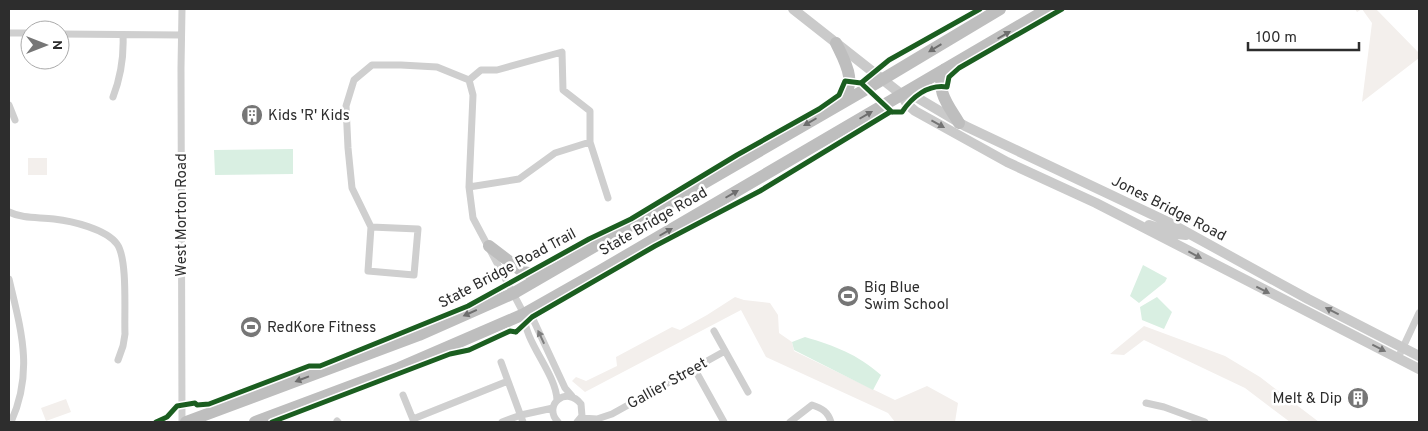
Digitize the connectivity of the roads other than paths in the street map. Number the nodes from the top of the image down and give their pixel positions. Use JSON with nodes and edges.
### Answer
{"nodes":[{"id":1,"x":182,"y":9,"type":"edge"},
{"id":2,"x":794,"y":9,"type":"edge"},
{"id":3,"x":1000,"y":9,"type":"edge"},
{"id":4,"x":1048,"y":9,"type":"edge"},
{"id":5,"x":70,"y":34,"type":"edge"},
{"id":6,"x":123,"y":34,"type":"junction"},
{"id":7,"x":181,"y":35,"type":"junction"},
{"id":8,"x":836,"y":43,"type":"junction"},
{"id":9,"x":900,"y":69,"type":"junction"},
{"id":10,"x":945,"y":69,"type":"junction"},
{"id":11,"x":469,"y":80,"type":"junction"},
{"id":12,"x":882,"y":80,"type":"junction"},
{"id":13,"x":901,"y":94,"type":"junction"},
{"id":14,"x":113,"y":97,"type":"dead end"},
{"id":15,"x":9,"y":105,"type":"edge"},
{"id":16,"x":837,"y":106,"type":"junction"},
{"id":17,"x":15,"y":120,"type":"dead end"},
{"id":18,"x":959,"y":123,"type":"junction"},
{"id":19,"x":590,"y":142,"type":"junction"},
{"id":20,"x":1032,"y":173,"type":"junction"},
{"id":21,"x":469,"y":187,"type":"junction"},
{"id":22,"x":1102,"y":191,"type":"junction"},
{"id":23,"x":608,"y":198,"type":"dead end"},
{"id":24,"x":1096,"y":204,"type":"junction"},
{"id":25,"x":10,"y":213,"type":"edge"},
{"id":26,"x":9,"y":222,"type":"edge"},
{"id":27,"x":371,"y":227,"type":"junction"},
{"id":28,"x":1192,"y":235,"type":"junction"},
{"id":29,"x":602,"y":244,"type":"junction"},
{"id":30,"x":489,"y":246,"type":"junction"},
{"id":31,"x":9,"y":278,"type":"edge"},
{"id":32,"x":514,"y":293,"type":"junction"},
{"id":33,"x":1419,"y":313,"type":"edge"},
{"id":34,"x":524,"y":314,"type":"junction"},
{"id":35,"x":714,"y":331,"type":"dead end"},
{"id":36,"x":1403,"y":347,"type":"junction"},
{"id":37,"x":725,"y":351,"type":"junction"},
{"id":38,"x":1419,"y":356,"type":"edge"},
{"id":39,"x":1398,"y":358,"type":"junction"},
{"id":40,"x":118,"y":360,"type":"dead end"},
{"id":41,"x":501,"y":362,"type":"dead end"},
{"id":42,"x":694,"y":368,"type":"junction"},
{"id":43,"x":1419,"y":369,"type":"edge"},
{"id":44,"x":508,"y":381,"type":"junction"},
{"id":45,"x":748,"y":392,"type":"dead end"},
{"id":46,"x":403,"y":395,"type":"dead end"},
{"id":47,"x":572,"y":396,"type":"junction"},
{"id":48,"x":557,"y":400,"type":"junction"},
{"id":49,"x":1146,"y":403,"type":"dead end"},
{"id":50,"x":553,"y":408,"type":"junction"},
{"id":51,"x":612,"y":414,"type":"junction"},
{"id":52,"x":522,"y":419,"type":"edge"},
{"id":53,"x":830,"y":419,"type":"edge"},
{"id":54,"x":413,"y":421,"type":"edge"},
{"id":55,"x":579,"y":421,"type":"edge"},
{"id":56,"x":11,"y":422,"type":"edge"},
{"id":57,"x":184,"y":422,"type":"edge"},
{"id":58,"x":255,"y":422,"type":"edge"},
{"id":59,"x":502,"y":422,"type":"edge"},
{"id":60,"x":558,"y":422,"type":"edge"},
{"id":61,"x":616,"y":422,"type":"edge"},
{"id":62,"x":724,"y":422,"type":"edge"},
{"id":63,"x":790,"y":422,"type":"edge"},
{"id":64,"x":1205,"y":422,"type":"edge"}],
"edges":[{"from":1,"to":7,"type":"street","name":"West Morton Road"},
{"from":2,"to":8,"type":"main road","name":"Jones Bridge Road"},
{"from":3,"to":9,"type":"highway","name":"State Bridge Road","one_way":true},
{"from":10,"to":4,"type":"highway","name":"State Bridge Road","one_way":true},
{"from":5,"to":6,"type":"street"},
{"from":6,"to":7,"type":"street"},
{"from":6,"to":14,"type":"street"},
{"from":7,"to":57,"type":"street","name":"West Morton Road"},
{"from":8,"to":12,"type":"main road","name":"Jones Bridge Road"},
{"from":8,"to":16,"type":"highway"},
{"from":9,"to":12,"type":"highway","name":"State Bridge Road"},
{"from":9,"to":13,"type":"highway"},
{"from":10,"to":13,"type":"highway","name":"State Bridge Road"},
{"from":10,"to":18,"type":"highway"},
{"from":11,"to":19,"type":"street"},
{"from":11,"to":21,"type":"street"},
{"from":11,"to":27,"type":"street"},
{"from":12,"to":13,"type":"main road","name":"Jones Bridge Road"},
{"from":12,"to":16,"type":"highway","name":"State Bridge Road"},
{"from":13,"to":18,"type":"main road","name":"Jones Bridge Road"},
{"from":13,"to":20,"type":"main road","name":"Jones Bridge Road","one_way":true},
{"from":34,"to":13,"type":"highway","name":"State Bridge Road","one_way":true},
{"from":15,"to":17,"type":"street"},
{"from":16,"to":29,"type":"highway","name":"State Bridge Road","one_way":true},
{"from":18,"to":22,"type":"main road","name":"Jones Bridge Road"},
{"from":19,"to":21,"type":"street"},
{"from":19,"to":23,"type":"street"},
{"from":20,"to":22,"type":"main road"},
{"from":20,"to":24,"type":"main road","name":"Jones Bridge Road"},
{"from":21,"to":30,"type":"street"},
{"from":22,"to":28,"type":"main road","name":"Jones Bridge Road"},
{"from":24,"to":28,"type":"main road"},
{"from":24,"to":39,"type":"main road","name":"Jones Bridge Road","one_way":true},
{"from":25,"to":26,"type":"street"},
{"from":25,"to":40,"type":"street"},
{"from":27,"to":27,"type":"street"},
{"from":36,"to":28,"type":"main road","name":"Jones Bridge Road","one_way":true},
{"from":29,"to":30,"type":"highway","name":"State Bridge Road"},
{"from":29,"to":32,"type":"highway","name":"State Bridge Road"},
{"from":30,"to":32,"type":"street"},
{"from":31,"to":56,"type":"street"},
{"from":32,"to":34,"type":"street"},
{"from":32,"to":57,"type":"highway","name":"State Bridge Road","one_way":true},
{"from":33,"to":36,"type":"street"},
{"from":47,"to":34,"type":"street","name":"Gallier Street","one_way":true},
{"from":34,"to":48,"type":"street"},
{"from":34,"to":58,"type":"highway","name":"State Bridge Road"},
{"from":35,"to":37,"type":"street"},
{"from":36,"to":38,"type":"main road","name":"Jones Bridge Road"},
{"from":36,"to":39,"type":"street"},
{"from":37,"to":42,"type":"street","name":"Gallier Street"},
{"from":37,"to":45,"type":"street"},
{"from":39,"to":43,"type":"main road"},
{"from":41,"to":44,"type":"street"},
{"from":42,"to":51,"type":"street","name":"Gallier Street"},
{"from":42,"to":62,"type":"street"},
{"from":44,"to":52,"type":"street"},
{"from":44,"to":54,"type":"street"},
{"from":46,"to":54,"type":"street"},
{"from":47,"to":48,"type":"street"},
{"from":47,"to":55,"type":"street","name":"Gallier Street"},
{"from":48,"to":50,"type":"street"},
{"from":49,"to":64,"type":"street"},
{"from":50,"to":52,"type":"street"},
{"from":50,"to":60,"type":"street"},
{"from":51,"to":55,"type":"street","name":"Gallier Street"},
{"from":51,"to":61,"type":"street"},
{"from":52,"to":59,"type":"street"},
{"from":53,"to":63,"type":"street"}]}
